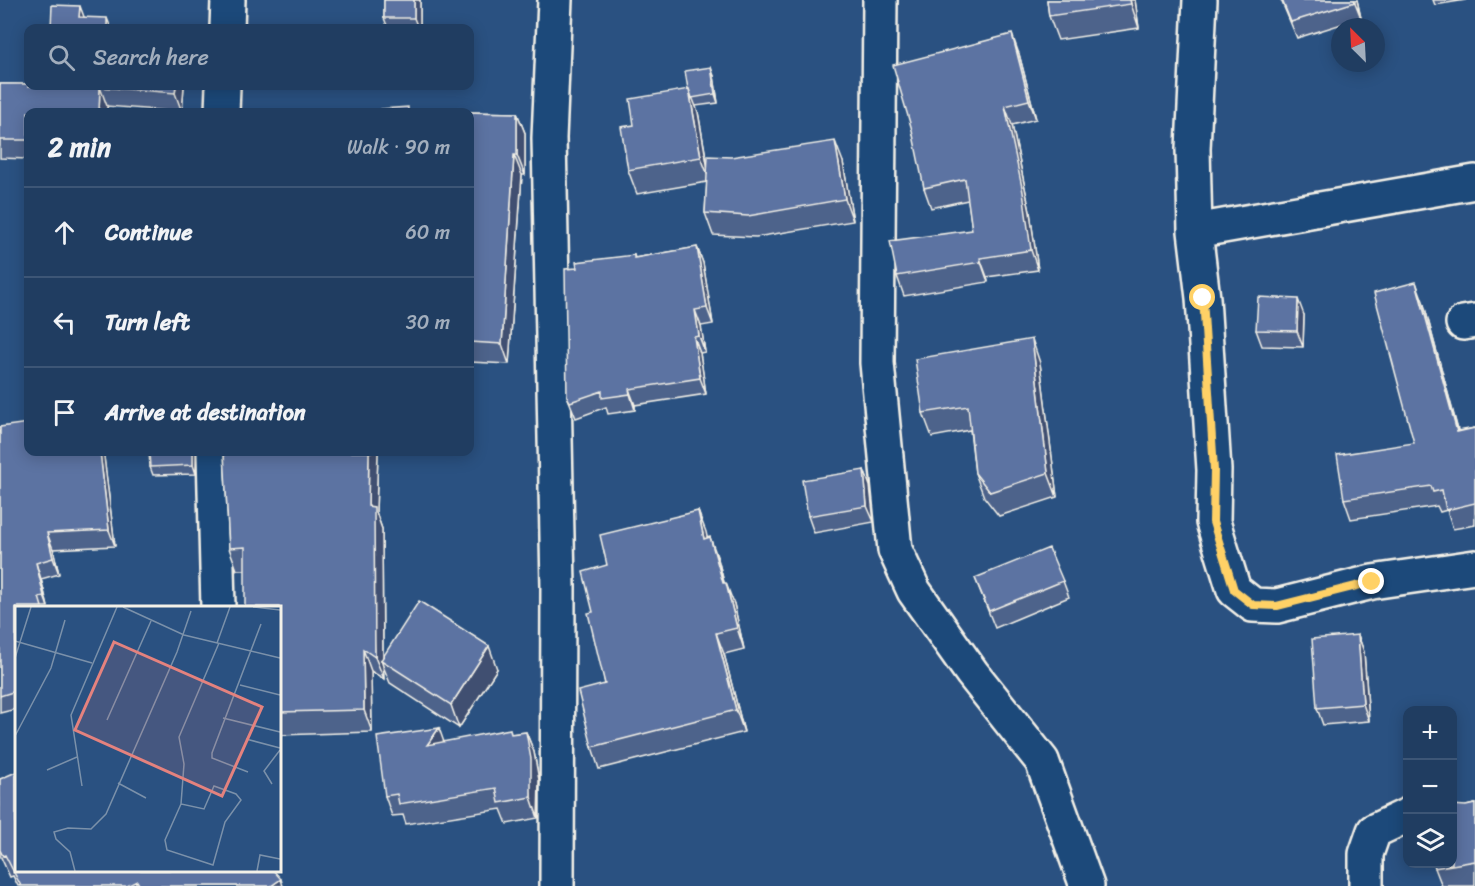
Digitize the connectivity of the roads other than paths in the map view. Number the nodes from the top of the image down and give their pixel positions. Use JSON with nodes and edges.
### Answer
{"nodes":[{"id":1,"x":228,"y":0,"type":"edge"},
{"id":2,"x":555,"y":0,"type":"edge"},
{"id":3,"x":880,"y":0,"type":"edge"},
{"id":4,"x":1200,"y":0,"type":"edge"},
{"id":5,"x":227,"y":24,"type":"edge"},
{"id":6,"x":224,"y":90,"type":"edge"},
{"id":7,"x":222,"y":108,"type":"edge"},
{"id":8,"x":1475,"y":182,"type":"edge"},
{"id":9,"x":1195,"y":231,"type":"junction"},
{"id":10,"x":214,"y":456,"type":"edge"},
{"id":11,"x":1475,"y":567,"type":"edge"},
{"id":12,"x":218,"y":606,"type":"edge"},
{"id":13,"x":1403,"y":817,"type":"edge"},
{"id":14,"x":557,"y":886,"type":"edge"},
{"id":15,"x":1087,"y":886,"type":"edge"},
{"id":16,"x":1366,"y":886,"type":"edge"}],
"edges":[{"from":1,"to":5,"type":"street"},
{"from":2,"to":14,"type":"street"},
{"from":3,"to":15,"type":"street"},
{"from":4,"to":9,"type":"street"},
{"from":6,"to":7,"type":"street"},
{"from":8,"to":9,"type":"street"},
{"from":9,"to":11,"type":"street"},
{"from":10,"to":12,"type":"street"},
{"from":13,"to":16,"type":"street"}]}
